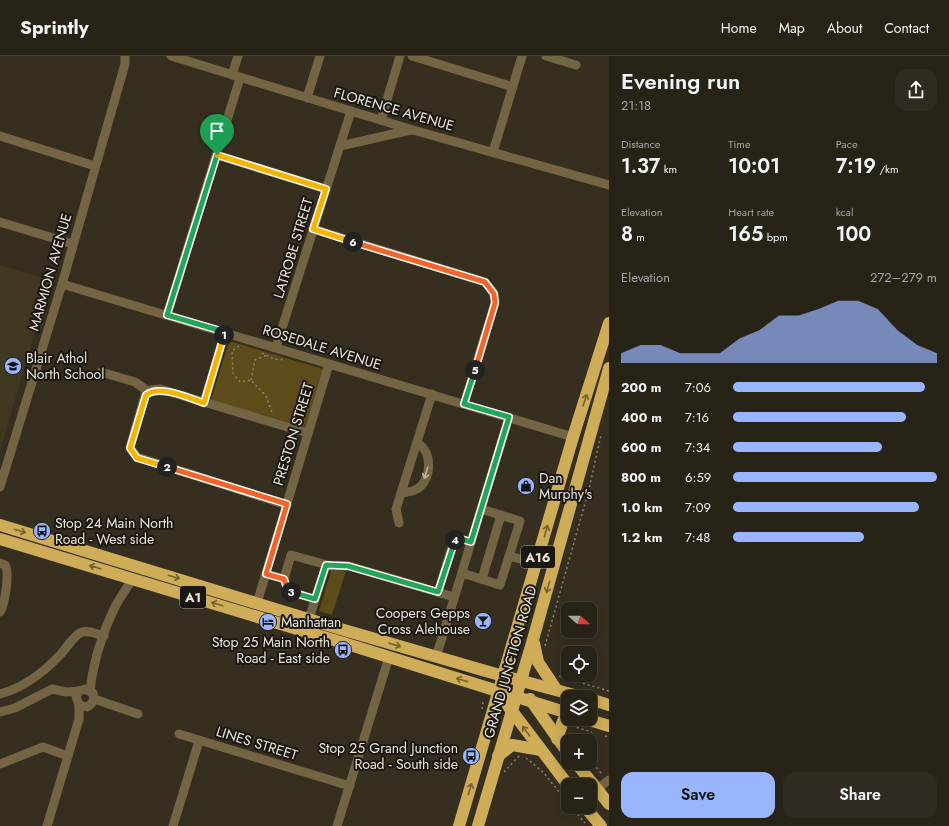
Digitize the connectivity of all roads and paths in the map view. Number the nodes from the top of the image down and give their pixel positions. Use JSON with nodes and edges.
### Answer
{"nodes":[{"id":1,"x":131,"y":56,"type":"edge"},
{"id":2,"x":171,"y":56,"type":"edge"},
{"id":3,"x":238,"y":56,"type":"edge"},
{"id":4,"x":320,"y":56,"type":"edge"},
{"id":5,"x":400,"y":56,"type":"edge"},
{"id":6,"x":412,"y":56,"type":"edge"},
{"id":7,"x":522,"y":56,"type":"edge"},
{"id":8,"x":546,"y":56,"type":"edge"},
{"id":9,"x":125,"y":60,"type":"edge"},
{"id":10,"x":576,"y":65,"type":"dead end"},
{"id":11,"x":236,"y":76,"type":"junction"},
{"id":12,"x":512,"y":87,"type":"junction"},
{"id":13,"x":308,"y":98,"type":"junction"},
{"id":14,"x":350,"y":111,"type":"junction"},
{"id":15,"x":381,"y":120,"type":"junction"},
{"id":16,"x":413,"y":130,"type":"junction"},
{"id":17,"x":0,"y":136,"type":"edge"},
{"id":18,"x":340,"y":146,"type":"junction"},
{"id":19,"x":493,"y":152,"type":"junction"},
{"id":20,"x":217,"y":155,"type":"junction"},
{"id":21,"x":96,"y":166,"type":"junction"},
{"id":22,"x":609,"y":186,"type":"edge"},
{"id":23,"x":326,"y":189,"type":"junction"},
{"id":24,"x":0,"y":222,"type":"edge"},
{"id":25,"x":313,"y":229,"type":"junction"},
{"id":26,"x":73,"y":244,"type":"junction"},
{"id":27,"x":62,"y":284,"type":"junction"},
{"id":28,"x":167,"y":315,"type":"junction"},
{"id":29,"x":609,"y":323,"type":"edge"},
{"id":30,"x":225,"y":332,"type":"junction"},
{"id":31,"x":606,"y":346,"type":"edge"},
{"id":32,"x":276,"y":347,"type":"junction"},
{"id":33,"x":245,"y":348,"type":"dead end"},
{"id":34,"x":256,"y":351,"type":"dead end"},
{"id":35,"x":268,"y":352,"type":"dead end"},
{"id":36,"x":267,"y":355,"type":"junction"},
{"id":37,"x":286,"y":360,"type":"dead end"},
{"id":38,"x":329,"y":364,"type":"junction"},
{"id":39,"x":609,"y":368,"type":"edge"},
{"id":40,"x":101,"y":372,"type":"dead end"},
{"id":41,"x":251,"y":380,"type":"junction"},
{"id":42,"x":149,"y":392,"type":"junction"},
{"id":43,"x":432,"y":394,"type":"junction"},
{"id":44,"x":204,"y":403,"type":"junction"},
{"id":45,"x":464,"y":404,"type":"junction"},
{"id":46,"x":509,"y":417,"type":"junction"},
{"id":47,"x":276,"y":420,"type":"dead end"},
{"id":48,"x":602,"y":431,"type":"dead end"},
{"id":49,"x":308,"y":433,"type":"junction"},
{"id":50,"x":573,"y":437,"type":"junction"},
{"id":51,"x":588,"y":441,"type":"junction"},
{"id":52,"x":417,"y":443,"type":"junction"},
{"id":53,"x":3,"y":466,"type":"edge"},
{"id":54,"x":0,"y":488,"type":"edge"},
{"id":55,"x":401,"y":493,"type":"junction"},
{"id":56,"x":287,"y":504,"type":"junction"},
{"id":57,"x":481,"y":509,"type":"junction"},
{"id":58,"x":501,"y":515,"type":"junction"},
{"id":59,"x":399,"y":523,"type":"dead end"},
{"id":60,"x":0,"y":525,"type":"edge"},
{"id":61,"x":0,"y":539,"type":"edge"},
{"id":62,"x":471,"y":542,"type":"junction"},
{"id":63,"x":509,"y":556,"type":"junction"},
{"id":64,"x":0,"y":563,"type":"edge"},
{"id":65,"x":536,"y":564,"type":"junction"},
{"id":66,"x":137,"y":565,"type":"junction"},
{"id":67,"x":326,"y":565,"type":"junction"},
{"id":68,"x":462,"y":573,"type":"junction"},
{"id":69,"x":266,"y":574,"type":"junction"},
{"id":70,"x":133,"y":578,"type":"junction"},
{"id":71,"x":284,"y":579,"type":"junction"},
{"id":72,"x":482,"y":579,"type":"junction"},
{"id":73,"x":438,"y":592,"type":"junction"},
{"id":74,"x":454,"y":597,"type":"junction"},
{"id":75,"x":315,"y":599,"type":"junction"},
{"id":76,"x":257,"y":603,"type":"junction"},
{"id":77,"x":0,"y":612,"type":"edge"},
{"id":78,"x":254,"y":615,"type":"junction"},
{"id":79,"x":309,"y":619,"type":"junction"},
{"id":80,"x":104,"y":636,"type":"junction"},
{"id":81,"x":534,"y":636,"type":"junction"},
{"id":82,"x":545,"y":648,"type":"dead end"},
{"id":83,"x":389,"y":657,"type":"junction"},
{"id":84,"x":436,"y":657,"type":"junction"},
{"id":85,"x":554,"y":674,"type":"dead end"},
{"id":86,"x":503,"y":676,"type":"junction"},
{"id":87,"x":521,"y":680,"type":"junction"},
{"id":88,"x":556,"y":689,"type":"junction"},
{"id":89,"x":561,"y":691,"type":"edge"},
{"id":90,"x":609,"y":691,"type":"edge"},
{"id":91,"x":499,"y":692,"type":"junction"},
{"id":92,"x":0,"y":694,"type":"edge"},
{"id":93,"x":84,"y":697,"type":"junction"},
{"id":94,"x":516,"y":697,"type":"junction"},
{"id":95,"x":597,"y":701,"type":"edge"},
{"id":96,"x":483,"y":702,"type":"dead end"},
{"id":97,"x":531,"y":702,"type":"junction"},
{"id":98,"x":609,"y":705,"type":"edge"},
{"id":99,"x":484,"y":710,"type":"dead end"},
{"id":100,"x":512,"y":711,"type":"junction"},
{"id":101,"x":561,"y":711,"type":"edge"},
{"id":102,"x":0,"y":712,"type":"edge"},
{"id":103,"x":138,"y":714,"type":"dead end"},
{"id":104,"x":561,"y":726,"type":"edge"},
{"id":105,"x":605,"y":730,"type":"edge"},
{"id":106,"x":594,"y":733,"type":"dead end"},
{"id":107,"x":179,"y":734,"type":"dead end"},
{"id":108,"x":569,"y":734,"type":"edge"},
{"id":109,"x":609,"y":737,"type":"edge"},
{"id":110,"x":557,"y":739,"type":"junction"},
{"id":111,"x":199,"y":741,"type":"junction"},
{"id":112,"x":561,"y":744,"type":"edge"},
{"id":113,"x":541,"y":750,"type":"junction"},
{"id":114,"x":517,"y":751,"type":"dead end"},
{"id":115,"x":68,"y":756,"type":"junction"},
{"id":116,"x":498,"y":756,"type":"junction"},
{"id":117,"x":0,"y":764,"type":"edge"},
{"id":118,"x":597,"y":768,"type":"edge"},
{"id":119,"x":582,"y":770,"type":"edge"},
{"id":120,"x":563,"y":778,"type":"edge"},
{"id":121,"x":588,"y":778,"type":"edge"},
{"id":122,"x":608,"y":780,"type":"edge"},
{"id":123,"x":350,"y":786,"type":"junction"},
{"id":124,"x":597,"y":789,"type":"joint"},
{"id":125,"x":561,"y":795,"type":"edge"},
{"id":126,"x":609,"y":804,"type":"edge"},
{"id":127,"x":591,"y":814,"type":"edge"},
{"id":128,"x":47,"y":826,"type":"edge"},
{"id":129,"x":173,"y":826,"type":"edge"},
{"id":130,"x":337,"y":826,"type":"edge"},
{"id":131,"x":459,"y":826,"type":"edge"},
{"id":132,"x":478,"y":826,"type":"edge"},
{"id":133,"x":601,"y":826,"type":"edge"}],
"edges":[{"from":1,"to":9,"type":"street","name":"MARMION AVENUE"},
{"from":2,"to":11,"type":"street","name":"FLORENCE AVENUE"},
{"from":3,"to":11,"type":"street"},
{"from":4,"to":13,"type":"street"},
{"from":5,"to":15,"type":"street"},
{"from":6,"to":12,"type":"street"},
{"from":7,"to":12,"type":"street"},
{"from":8,"to":10,"type":"street"},
{"from":9,"to":21,"type":"street","name":"MARMION AVENUE"},
{"from":11,"to":13,"type":"street","name":"FLORENCE AVENUE"},
{"from":11,"to":20,"type":"street"},
{"from":12,"to":19,"type":"street"},
{"from":13,"to":14,"type":"street","name":"FLORENCE AVENUE"},
{"from":14,"to":15,"type":"street","name":"FLORENCE AVENUE"},
{"from":14,"to":18,"type":"street","name":"LATROBE STREET"},
{"from":15,"to":16,"type":"street","name":"FLORENCE AVENUE"},
{"from":16,"to":18,"type":"street"},
{"from":16,"to":19,"type":"street","name":"FLORENCE AVENUE"},
{"from":17,"to":21,"type":"street"},
{"from":18,"to":23,"type":"street","name":"LATROBE STREET"},
{"from":19,"to":22,"type":"street","name":"FLORENCE AVENUE"},
{"from":20,"to":23,"type":"street"},
{"from":20,"to":28,"type":"street"},
{"from":21,"to":26,"type":"street","name":"MARMION AVENUE"},
{"from":23,"to":25,"type":"street","name":"LATROBE STREET"},
{"from":24,"to":26,"type":"street"},
{"from":25,"to":32,"type":"street","name":"LATROBE STREET"},
{"from":25,"to":45,"type":"street"},
{"from":26,"to":27,"type":"street","name":"MARMION AVENUE"},
{"from":27,"to":28,"type":"street","name":"ROSEDALE AVENUE"},
{"from":27,"to":53,"type":"street","name":"MARMION AVENUE"},
{"from":28,"to":30,"type":"street","name":"ROSEDALE AVENUE"},
{"from":29,"to":31,"type":"highway","name":"GRAND JUNCTION ROAD","number":"A16"},
{"from":30,"to":32,"type":"street","name":"ROSEDALE AVENUE"},
{"from":30,"to":44,"type":"street"},
{"from":50,"to":31,"type":"highway","name":"GRAND JUNCTION ROAD","number":"A16","one_way":true},
{"from":32,"to":38,"type":"street","name":"ROSEDALE AVENUE"},
{"from":33,"to":41,"type":"path"},
{"from":34,"to":36,"type":"path"},
{"from":35,"to":36,"type":"path"},
{"from":36,"to":37,"type":"path"},
{"from":36,"to":41,"type":"path"},
{"from":38,"to":43,"type":"street","name":"ROSEDALE AVENUE"},
{"from":38,"to":49,"type":"street","name":"PRESTON STREET"},
{"from":39,"to":51,"type":"highway","name":"GRAND JUNCTION ROAD","number":"A16"},
{"from":40,"to":42,"type":"street"},
{"from":41,"to":47,"type":"path"},
{"from":42,"to":44,"type":"street"},
{"from":42,"to":56,"type":"street"},
{"from":43,"to":45,"type":"street","name":"ROSEDALE AVENUE"},
{"from":43,"to":52,"type":"street"},
{"from":44,"to":49,"type":"street"},
{"from":45,"to":46,"type":"street","name":"ROSEDALE AVENUE"},
{"from":46,"to":50,"type":"street","name":"ROSEDALE AVENUE"},
{"from":46,"to":57,"type":"street"},
{"from":48,"to":82,"type":"path"},
{"from":49,"to":56,"type":"street","name":"PRESTON STREET"},
{"from":50,"to":51,"type":"highway"},
{"from":65,"to":50,"type":"highway","name":"GRAND JUNCTION ROAD","number":"A16","one_way":true},
{"from":51,"to":81,"type":"highway","name":"GRAND JUNCTION ROAD","number":"A16","one_way":true},
{"from":52,"to":55,"type":"street"},
{"from":52,"to":55,"type":"street","one_way":true},
{"from":53,"to":54,"type":"street","name":"MARMION AVENUE"},
{"from":55,"to":59,"type":"street"},
{"from":56,"to":69,"type":"street","name":"PRESTON STREET"},
{"from":57,"to":58,"type":"street"},
{"from":57,"to":62,"type":"street"},
{"from":58,"to":63,"type":"street"},
{"from":58,"to":72,"type":"street"},
{"from":60,"to":66,"type":"highway","number":"A1","one_way":true},
{"from":70,"to":61,"type":"highway","number":"A1","one_way":true},
{"from":62,"to":68,"type":"street"},
{"from":62,"to":73,"type":"street"},
{"from":63,"to":65,"type":"street"},
{"from":63,"to":72,"type":"street"},
{"from":64,"to":77,"type":"street"},
{"from":65,"to":86,"type":"highway","name":"GRAND JUNCTION ROAD","number":"A16"},
{"from":66,"to":70,"type":"highway"},
{"from":66,"to":76,"type":"highway","number":"A1","one_way":true},
{"from":67,"to":71,"type":"street"},
{"from":67,"to":73,"type":"street"},
{"from":67,"to":75,"type":"street"},
{"from":68,"to":72,"type":"street"},
{"from":68,"to":74,"type":"street"},
{"from":69,"to":71,"type":"street"},
{"from":69,"to":76,"type":"street","name":"PRESTON STREET"},
{"from":78,"to":70,"type":"highway","number":"A1","one_way":true},
{"from":70,"to":80,"type":"street"},
{"from":71,"to":75,"type":"street"},
{"from":73,"to":74,"type":"street"},
{"from":74,"to":84,"type":"street"},
{"from":75,"to":79,"type":"street"},
{"from":76,"to":78,"type":"highway"},
{"from":76,"to":79,"type":"highway","number":"A1"},
{"from":78,"to":83,"type":"highway","number":"A1"},
{"from":79,"to":84,"type":"highway","number":"A1","one_way":true},
{"from":80,"to":92,"type":"street"},
{"from":80,"to":93,"type":"street"},
{"from":81,"to":87,"type":"highway","name":"GRAND JUNCTION ROAD","number":"A16"},
{"from":81,"to":88,"type":"highway"},
{"from":91,"to":83,"type":"highway","number":"A1","one_way":true},
{"from":83,"to":123,"type":"street"},
{"from":84,"to":86,"type":"highway","number":"A1"},
{"from":85,"to":90,"type":"path"},
{"from":86,"to":87,"type":"highway","number":"A1"},
{"from":86,"to":91,"type":"highway","name":"GRAND JUNCTION ROAD","number":"A16"},
{"from":87,"to":88,"type":"highway","number":"A1"},
{"from":87,"to":94,"type":"highway","name":"GRAND JUNCTION ROAD","number":"A16"},
{"from":87,"to":97,"type":"highway"},
{"from":88,"to":89,"type":"highway","number":"A1"},
{"from":91,"to":94,"type":"highway","number":"A1"},
{"from":91,"to":100,"type":"highway"},
{"from":131,"to":91,"type":"highway","name":"GRAND JUNCTION ROAD","number":"A16","one_way":true},
{"from":93,"to":102,"type":"street"},
{"from":93,"to":103,"type":"street"},
{"from":93,"to":115,"type":"street"},
{"from":94,"to":97,"type":"highway","number":"A1"},
{"from":94,"to":100,"type":"highway","name":"GRAND JUNCTION ROAD","number":"A16"},
{"from":95,"to":98,"type":"highway"},
{"from":96,"to":99,"type":"path"},
{"from":97,"to":101,"type":"highway","number":"A1"},
{"from":97,"to":110,"type":"highway"},
{"from":113,"to":100,"type":"highway","one_way":true},
{"from":100,"to":116,"type":"highway","name":"GRAND JUNCTION ROAD","number":"A16"},
{"from":104,"to":110,"type":"highway"},
{"from":105,"to":109,"type":"path"},
{"from":106,"to":108,"type":"path"},
{"from":107,"to":111,"type":"street","name":"LINES STREET"},
{"from":110,"to":112,"type":"highway"},
{"from":111,"to":123,"type":"street","name":"LINES STREET"},
{"from":111,"to":129,"type":"street"},
{"from":113,"to":116,"type":"highway"},
{"from":113,"to":120,"type":"highway"},
{"from":114,"to":125,"type":"path"},
{"from":115,"to":117,"type":"street"},
{"from":115,"to":128,"type":"street"},
{"from":116,"to":132,"type":"highway","name":"GRAND JUNCTION ROAD","number":"A16"},
{"from":118,"to":122,"type":"path"},
{"from":119,"to":121,"type":"highway"},
{"from":122,"to":124,"type":"street"},
{"from":123,"to":130,"type":"street"},
{"from":124,"to":126,"type":"highway"},
{"from":127,"to":133,"type":"highway"}]}
